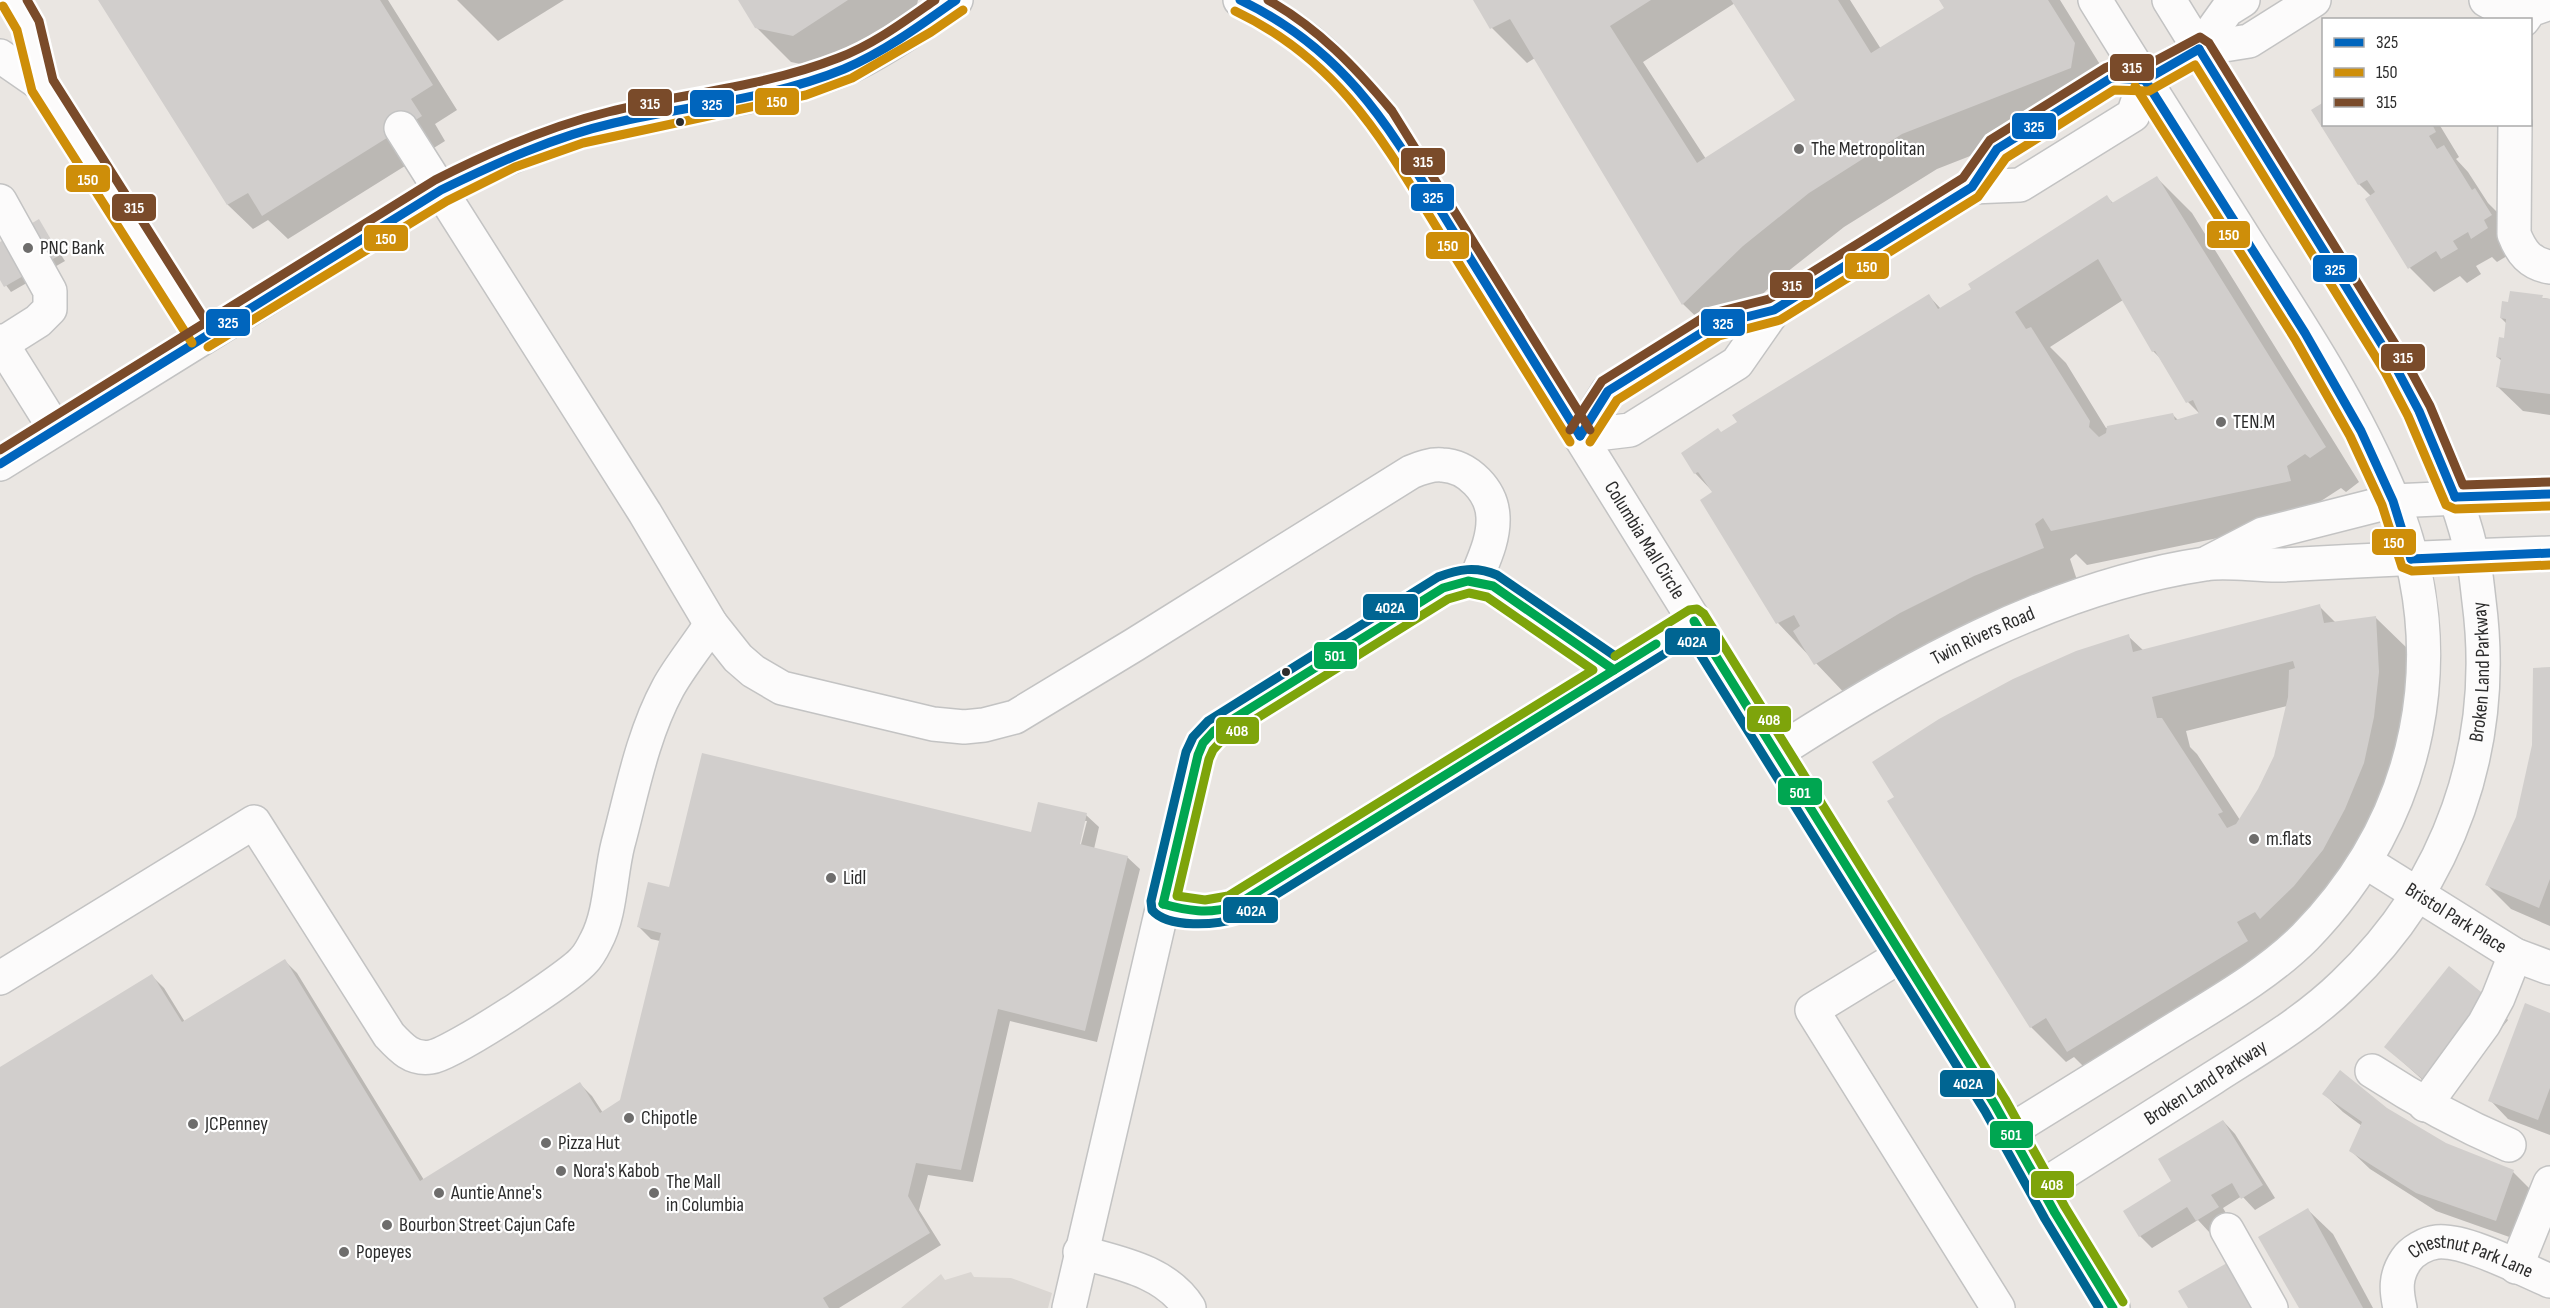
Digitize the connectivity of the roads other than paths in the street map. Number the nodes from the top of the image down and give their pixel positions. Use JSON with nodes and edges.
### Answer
{"nodes":[{"id":1,"x":13,"y":0,"type":"edge"},
{"id":2,"x":956,"y":0,"type":"edge"},
{"id":3,"x":1240,"y":0,"type":"edge"},
{"id":4,"x":2095,"y":0,"type":"edge"},
{"id":5,"x":2169,"y":0,"type":"edge"},
{"id":6,"x":2243,"y":0,"type":"edge"},
{"id":7,"x":2314,"y":0,"type":"edge"},
{"id":8,"x":2486,"y":0,"type":"edge"},
{"id":9,"x":2529,"y":10,"type":"edge"},
{"id":10,"x":2199,"y":49,"type":"junction"},
{"id":11,"x":0,"y":56,"type":"edge"},
{"id":12,"x":2145,"y":80,"type":"junction"},
{"id":13,"x":42,"y":85,"type":"junction"},
{"id":14,"x":2515,"y":126,"type":"edge"},
{"id":15,"x":401,"y":128,"type":"dead end"},
{"id":16,"x":1972,"y":187,"type":"junction"},
{"id":17,"x":441,"y":190,"type":"junction"},
{"id":18,"x":0,"y":201,"type":"edge"},
{"id":19,"x":2550,"y":267,"type":"edge"},
{"id":20,"x":1774,"y":310,"type":"junction"},
{"id":21,"x":202,"y":337,"type":"junction"},
{"id":22,"x":1,"y":343,"type":"edge"},
{"id":23,"x":55,"y":429,"type":"junction"},
{"id":24,"x":1580,"y":436,"type":"junction"},
{"id":25,"x":0,"y":464,"type":"edge"},
{"id":26,"x":2550,"y":494,"type":"edge"},
{"id":27,"x":2455,"y":497,"type":"junction"},
{"id":28,"x":2393,"y":501,"type":"junction"},
{"id":29,"x":2550,"y":553,"type":"edge"},
{"id":30,"x":2473,"y":555,"type":"junction"},
{"id":31,"x":2411,"y":558,"type":"junction"},
{"id":32,"x":2208,"y":563,"type":"junction"},
{"id":33,"x":1476,"y":579,"type":"junction"},
{"id":34,"x":1694,"y":621,"type":"junction"},
{"id":35,"x":711,"y":624,"type":"junction"},
{"id":36,"x":1614,"y":670,"type":"junction"},
{"id":37,"x":1776,"y":753,"type":"junction"},
{"id":38,"x":2366,"y":862,"type":"junction"},
{"id":39,"x":2418,"y":895,"type":"junction"},
{"id":40,"x":1162,"y":904,"type":"junction"},
{"id":41,"x":1902,"y":955,"type":"junction"},
{"id":42,"x":2539,"y":957,"type":"edge"},
{"id":43,"x":0,"y":978,"type":"edge"},
{"id":44,"x":2372,"y":1071,"type":"dead end"},
{"id":45,"x":2425,"y":1105,"type":"junction"},
{"id":46,"x":2010,"y":1131,"type":"junction"},
{"id":47,"x":2509,"y":1146,"type":"dead end"},
{"id":48,"x":2550,"y":1183,"type":"edge"},
{"id":49,"x":2041,"y":1187,"type":"junction"},
{"id":50,"x":2227,"y":1230,"type":"dead end"},
{"id":51,"x":1080,"y":1252,"type":"junction"},
{"id":52,"x":2516,"y":1267,"type":"junction"},
{"id":53,"x":2550,"y":1281,"type":"edge"},
{"id":54,"x":1068,"y":1308,"type":"edge"},
{"id":55,"x":1189,"y":1308,"type":"edge"},
{"id":56,"x":1998,"y":1308,"type":"edge"},
{"id":57,"x":2113,"y":1308,"type":"edge"},
{"id":58,"x":2271,"y":1308,"type":"edge"},
{"id":59,"x":2400,"y":1308,"type":"edge"}],
"edges":[{"from":1,"to":13,"type":"street"},
{"from":2,"to":17,"type":"street"},
{"from":3,"to":24,"type":"street","name":"Columbia Mall Circle"},
{"from":4,"to":12,"type":"street"},
{"from":5,"to":10,"type":"street","name":"Broken Land Parkway"},
{"from":6,"to":10,"type":"street"},
{"from":7,"to":10,"type":"street"},
{"from":8,"to":9,"type":"street"},
{"from":10,"to":12,"type":"street"},
{"from":10,"to":27,"type":"street","name":"Broken Land Parkway"},
{"from":11,"to":13,"type":"street"},
{"from":12,"to":16,"type":"street"},
{"from":12,"to":16,"type":"street"},
{"from":12,"to":28,"type":"street"},
{"from":13,"to":21,"type":"street"},
{"from":14,"to":19,"type":"street"},
{"from":15,"to":17,"type":"street"},
{"from":16,"to":20,"type":"street"},
{"from":17,"to":21,"type":"street"},
{"from":17,"to":35,"type":"street"},
{"from":18,"to":22,"type":"street"},
{"from":20,"to":24,"type":"street"},
{"from":20,"to":24,"type":"street"},
{"from":21,"to":23,"type":"street"},
{"from":22,"to":23,"type":"street"},
{"from":23,"to":25,"type":"street"},
{"from":24,"to":34,"type":"street","name":"Columbia Mall Circle"},
{"from":26,"to":27,"type":"street","name":"Twin Rivers Road"},
{"from":27,"to":28,"type":"street","name":"Twin Rivers Road"},
{"from":27,"to":30,"type":"street","name":"Broken Land Parkway"},
{"from":28,"to":31,"type":"street"},
{"from":28,"to":32,"type":"street","name":"Twin Rivers Road"},
{"from":29,"to":30,"type":"street","name":"Twin Rivers Road"},
{"from":30,"to":31,"type":"street","name":"Twin Rivers Road"},
{"from":30,"to":39,"type":"street","name":"Broken Land Parkway"},
{"from":31,"to":32,"type":"street","name":"Twin Rivers Road"},
{"from":31,"to":38,"type":"street"},
{"from":32,"to":37,"type":"street","name":"Twin Rivers Road"},
{"from":33,"to":35,"type":"street"},
{"from":33,"to":36,"type":"street"},
{"from":33,"to":40,"type":"street"},
{"from":34,"to":36,"type":"street"},
{"from":34,"to":37,"type":"street","name":"Columbia Mall Circle"},
{"from":35,"to":43,"type":"street"},
{"from":36,"to":40,"type":"street"},
{"from":37,"to":41,"type":"street","name":"Columbia Mall Circle"},
{"from":38,"to":39,"type":"street","name":"Bristol Park Place"},
{"from":38,"to":46,"type":"street"},
{"from":39,"to":42,"type":"street","name":"Bristol Park Place"},
{"from":39,"to":49,"type":"street","name":"Broken Land Parkway"},
{"from":40,"to":51,"type":"street"},
{"from":41,"to":46,"type":"street","name":"Columbia Mall Circle"},
{"from":41,"to":56,"type":"street"},
{"from":42,"to":45,"type":"street"},
{"from":44,"to":45,"type":"street"},
{"from":45,"to":47,"type":"street"},
{"from":46,"to":49,"type":"street","name":"Columbia Mall Circle"},
{"from":48,"to":52,"type":"street"},
{"from":49,"to":57,"type":"street","name":"Columbia Mall Circle"},
{"from":50,"to":58,"type":"street"},
{"from":51,"to":54,"type":"street"},
{"from":51,"to":55,"type":"street"},
{"from":52,"to":53,"type":"street","name":"Chestnut Park Lane"},
{"from":52,"to":59,"type":"street","name":"Chestnut Park Lane"}]}
